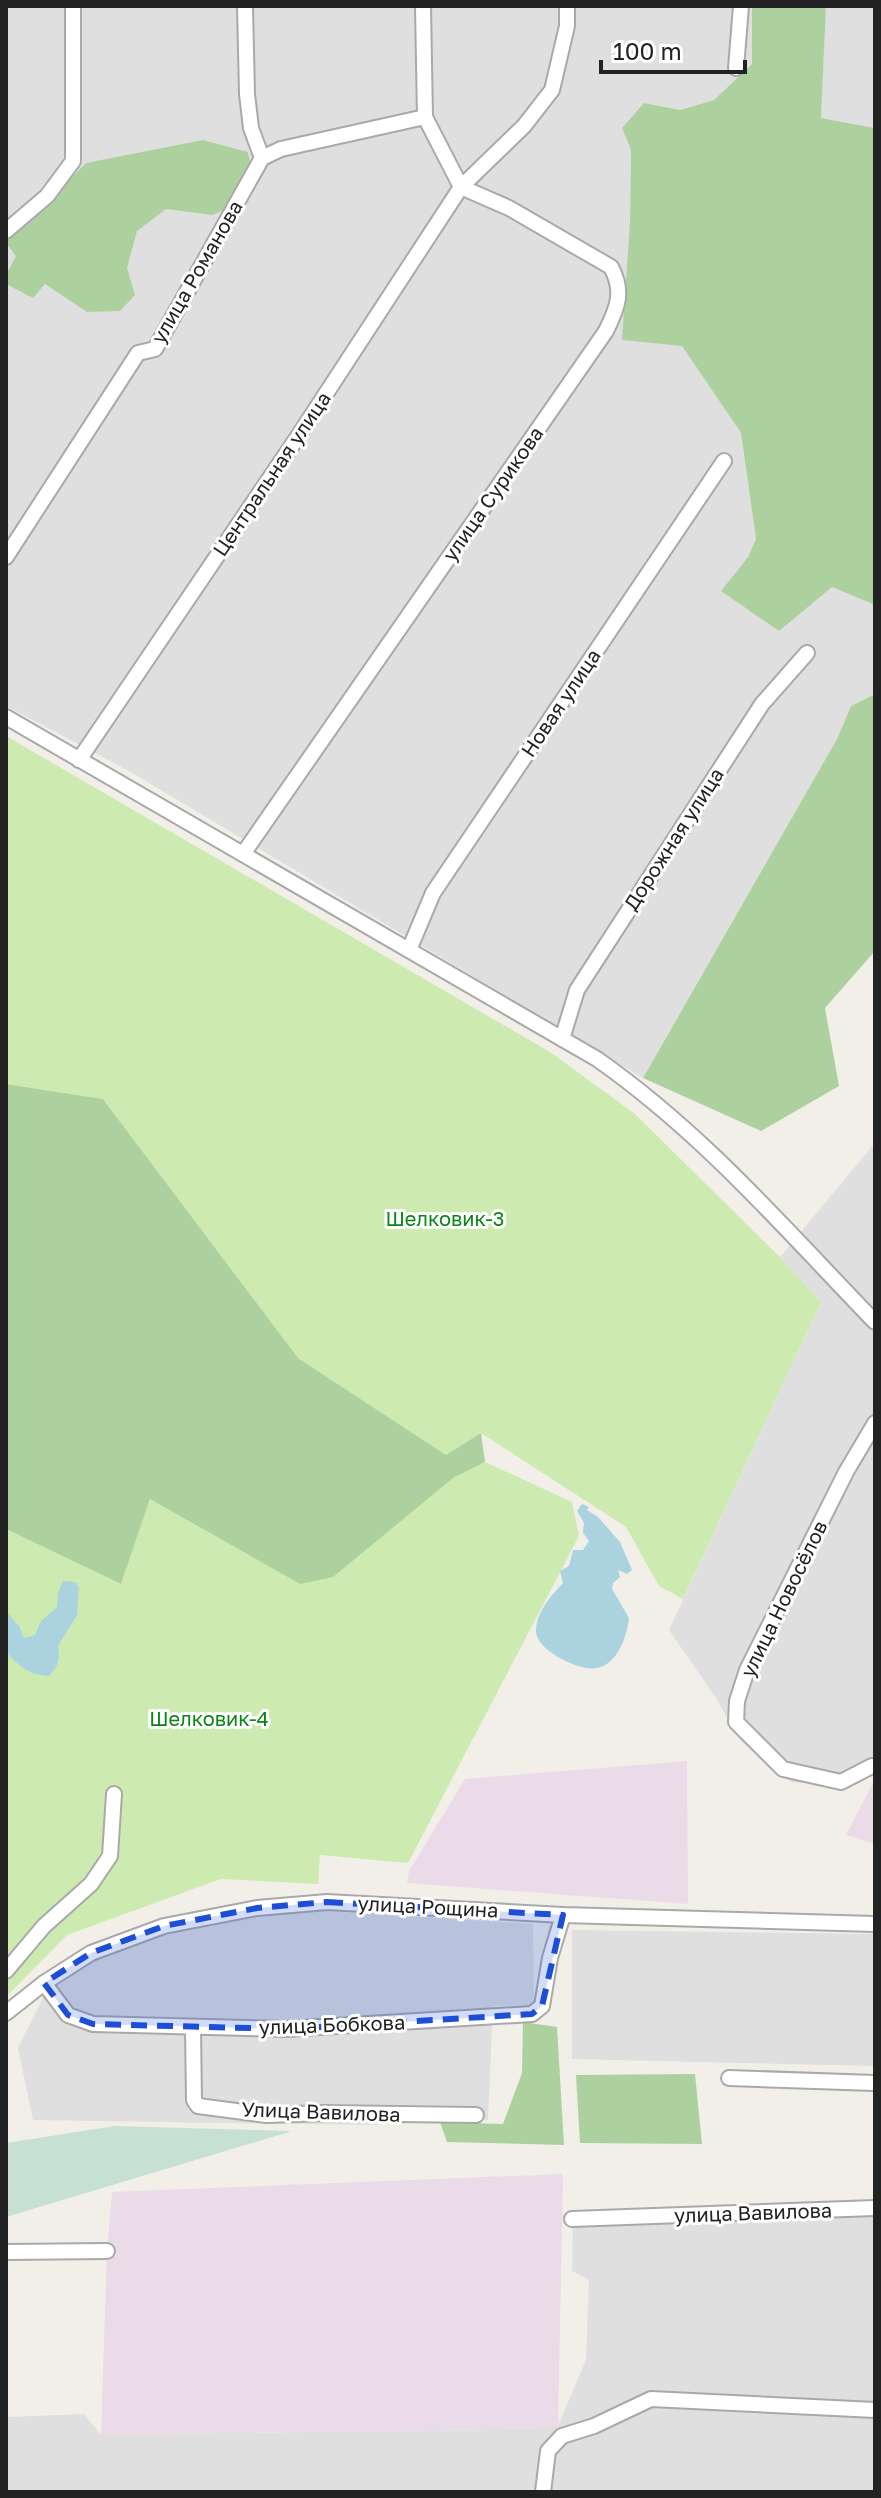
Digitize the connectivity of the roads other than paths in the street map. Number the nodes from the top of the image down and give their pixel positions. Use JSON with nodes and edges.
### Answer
{"nodes":[{"id":1,"x":73,"y":6,"type":"edge"},
{"id":2,"x":245,"y":6,"type":"edge"},
{"id":3,"x":423,"y":6,"type":"edge"},
{"id":4,"x":567,"y":6,"type":"edge"},
{"id":5,"x":741,"y":6,"type":"edge"},
{"id":6,"x":736,"y":68,"type":"dead end"},
{"id":7,"x":425,"y":117,"type":"junction"},
{"id":8,"x":262,"y":158,"type":"junction"},
{"id":9,"x":461,"y":187,"type":"junction"},
{"id":10,"x":6,"y":231,"type":"edge"},
{"id":11,"x":724,"y":461,"type":"dead end"},
{"id":12,"x":6,"y":557,"type":"edge"},
{"id":13,"x":807,"y":653,"type":"dead end"},
{"id":14,"x":6,"y":717,"type":"edge"},
{"id":15,"x":79,"y":760,"type":"junction"},
{"id":16,"x":243,"y":854,"type":"junction"},
{"id":17,"x":409,"y":950,"type":"junction"},
{"id":18,"x":562,"y":1039,"type":"junction"},
{"id":19,"x":875,"y":1322,"type":"edge"},
{"id":20,"x":875,"y":1423,"type":"edge"},
{"id":21,"x":874,"y":1765,"type":"edge"},
{"id":22,"x":114,"y":1794,"type":"dead end"},
{"id":23,"x":563,"y":1915,"type":"junction"},
{"id":24,"x":875,"y":1924,"type":"edge"},
{"id":25,"x":6,"y":1971,"type":"edge"},
{"id":26,"x":44,"y":1983,"type":"junction"},
{"id":27,"x":6,"y":2013,"type":"edge"},
{"id":28,"x":193,"y":2027,"type":"junction"},
{"id":29,"x":729,"y":2078,"type":"dead end"},
{"id":30,"x":875,"y":2083,"type":"edge"},
{"id":31,"x":476,"y":2115,"type":"dead end"},
{"id":32,"x":875,"y":2208,"type":"edge"},
{"id":33,"x":572,"y":2219,"type":"dead end"},
{"id":34,"x":107,"y":2251,"type":"dead end"},
{"id":35,"x":6,"y":2252,"type":"edge"},
{"id":36,"x":875,"y":2410,"type":"edge"},
{"id":37,"x":543,"y":2492,"type":"edge"}],
"edges":[{"from":1,"to":10,"type":"street"},
{"from":2,"to":8,"type":"street"},
{"from":3,"to":7,"type":"street"},
{"from":4,"to":9,"type":"street","name":"Центральная улица"},
{"from":5,"to":6,"type":"street"},
{"from":7,"to":8,"type":"street"},
{"from":7,"to":9,"type":"street"},
{"from":8,"to":12,"type":"street","name":"улица Романова"},
{"from":9,"to":15,"type":"street","name":"Центральная улица"},
{"from":9,"to":16,"type":"street","name":"улица Сурикова"},
{"from":11,"to":17,"type":"street","name":"Новая улица"},
{"from":13,"to":18,"type":"street","name":"Дорожная улица"},
{"from":14,"to":15,"type":"street"},
{"from":15,"to":16,"type":"street"},
{"from":16,"to":17,"type":"street"},
{"from":17,"to":18,"type":"street"},
{"from":18,"to":19,"type":"street"},
{"from":20,"to":21,"type":"street","name":"улица Новосёлов"},
{"from":22,"to":25,"type":"street"},
{"from":23,"to":24,"type":"street","name":"улица Рощина"},
{"from":23,"to":26,"type":"street","name":"улица Рощина"},
{"from":23,"to":28,"type":"street","name":"улица Бобкова"},
{"from":26,"to":27,"type":"street","name":"улица Рощина"},
{"from":26,"to":28,"type":"street","name":"улица Бобкова"},
{"from":28,"to":31,"type":"street","name":"Улица Вавилова"},
{"from":29,"to":30,"type":"street"},
{"from":32,"to":33,"type":"street","name":"улица Вавилова"},
{"from":34,"to":35,"type":"street"},
{"from":36,"to":37,"type":"street"}]}
